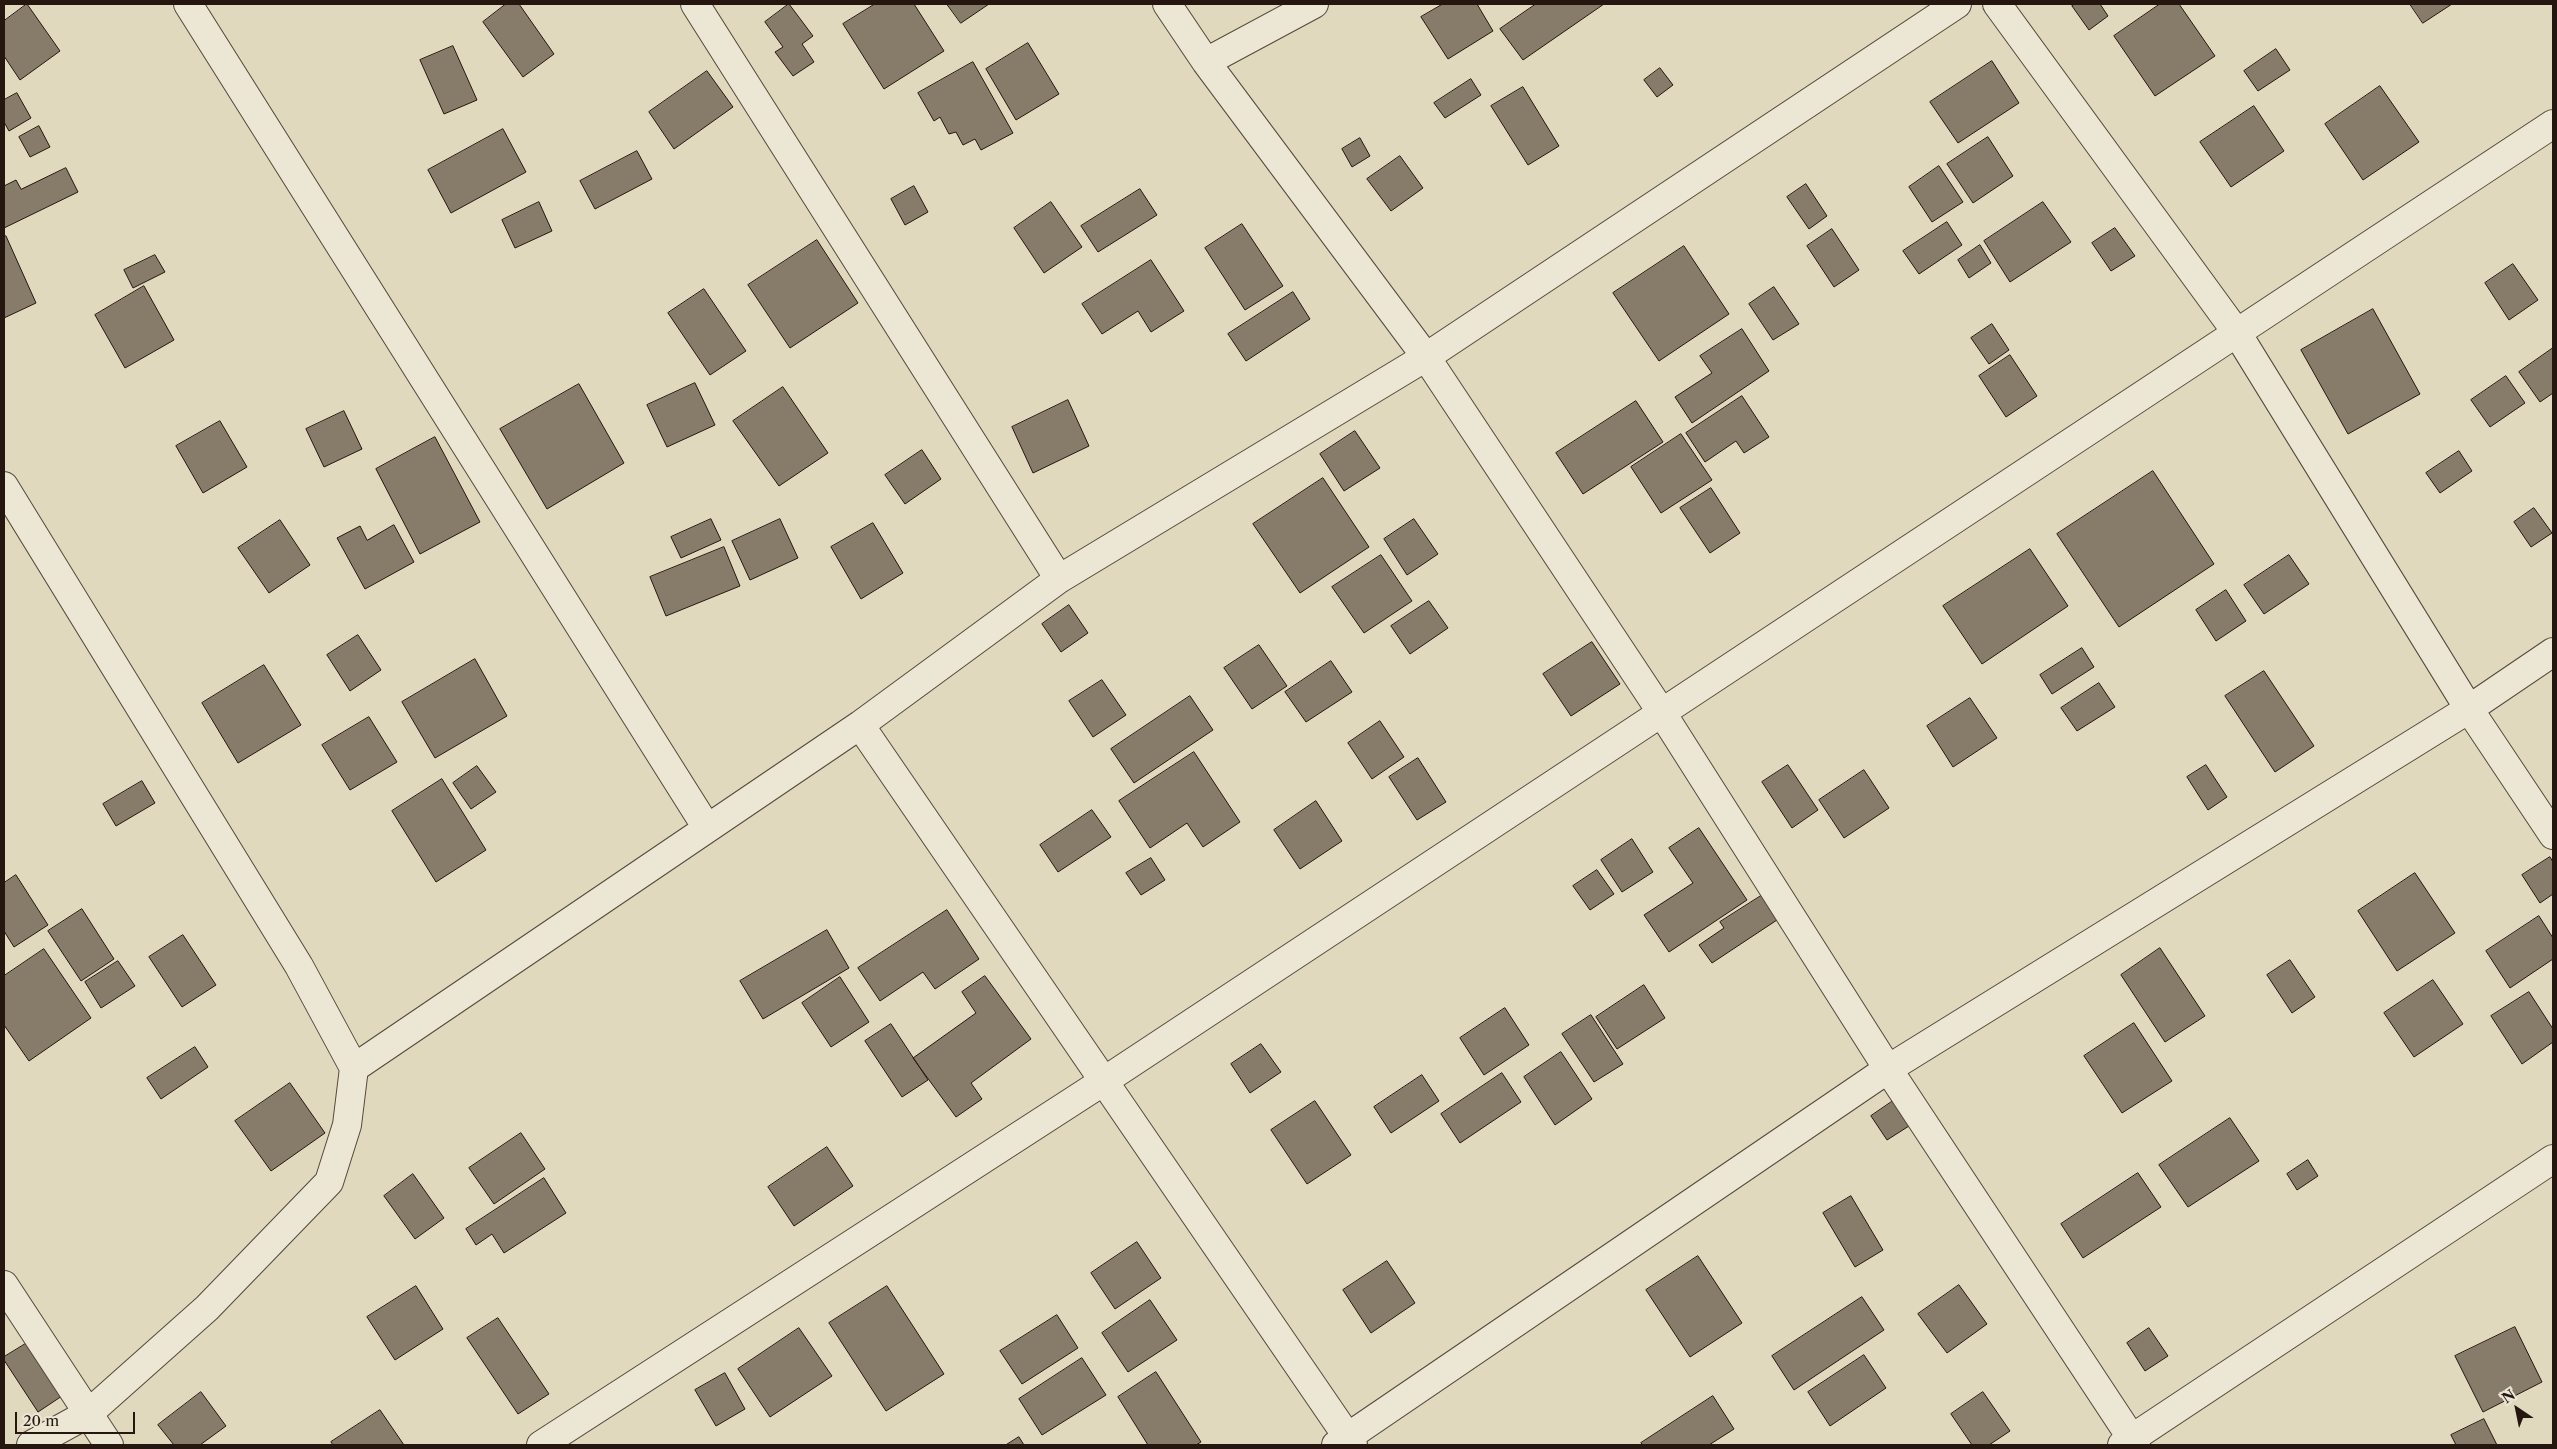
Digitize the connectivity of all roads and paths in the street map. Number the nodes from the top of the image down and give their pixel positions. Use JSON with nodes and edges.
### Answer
{"nodes":[{"id":1,"x":188,"y":4,"type":"edge"},
{"id":2,"x":695,"y":4,"type":"edge"},
{"id":3,"x":1168,"y":4,"type":"edge"},
{"id":4,"x":1314,"y":4,"type":"edge"},
{"id":5,"x":1957,"y":4,"type":"edge"},
{"id":6,"x":1996,"y":4,"type":"edge"},
{"id":7,"x":1206,"y":62,"type":"junction"},
{"id":8,"x":2553,"y":124,"type":"edge"},
{"id":9,"x":2237,"y":333,"type":"junction"},
{"id":10,"x":1426,"y":357,"type":"junction"},
{"id":11,"x":4,"y":486,"type":"edge"},
{"id":12,"x":1059,"y":579,"type":"junction"},
{"id":13,"x":2553,"y":652,"type":"edge"},
{"id":14,"x":2469,"y":709,"type":"junction"},
{"id":15,"x":1662,"y":713,"type":"junction"},
{"id":16,"x":860,"y":726,"type":"junction"},
{"id":17,"x":707,"y":828,"type":"junction"},
{"id":18,"x":2553,"y":834,"type":"edge"},
{"id":19,"x":354,"y":1068,"type":"junction"},
{"id":20,"x":1888,"y":1069,"type":"junction"},
{"id":21,"x":1104,"y":1081,"type":"junction"},
{"id":22,"x":2553,"y":1159,"type":"edge"},
{"id":23,"x":4,"y":1285,"type":"edge"},
{"id":24,"x":89,"y":1413,"type":"junction"},
{"id":25,"x":1345,"y":1443,"type":"edge"},
{"id":26,"x":2130,"y":1443,"type":"edge"},
{"id":27,"x":31,"y":1445,"type":"edge"},
{"id":28,"x":109,"y":1445,"type":"edge"},
{"id":29,"x":541,"y":1445,"type":"edge"}],
"edges":[{"from":1,"to":17,"type":"street"},
{"from":2,"to":12,"type":"street"},
{"from":3,"to":7,"type":"street"},
{"from":4,"to":7,"type":"street"},
{"from":5,"to":10,"type":"street"},
{"from":6,"to":9,"type":"street"},
{"from":7,"to":10,"type":"street"},
{"from":8,"to":9,"type":"street"},
{"from":9,"to":14,"type":"street"},
{"from":9,"to":15,"type":"street"},
{"from":10,"to":12,"type":"street"},
{"from":10,"to":15,"type":"street"},
{"from":11,"to":19,"type":"street"},
{"from":12,"to":16,"type":"street"},
{"from":13,"to":14,"type":"street"},
{"from":14,"to":18,"type":"street"},
{"from":14,"to":20,"type":"street"},
{"from":15,"to":20,"type":"street"},
{"from":15,"to":21,"type":"street"},
{"from":16,"to":17,"type":"street"},
{"from":16,"to":21,"type":"street"},
{"from":17,"to":19,"type":"street"},
{"from":19,"to":24,"type":"street"},
{"from":20,"to":25,"type":"street"},
{"from":20,"to":26,"type":"street"},
{"from":21,"to":25,"type":"street"},
{"from":21,"to":29,"type":"street"},
{"from":22,"to":26,"type":"street"},
{"from":23,"to":24,"type":"street"},
{"from":24,"to":27,"type":"street"},
{"from":24,"to":28,"type":"street"}]}
